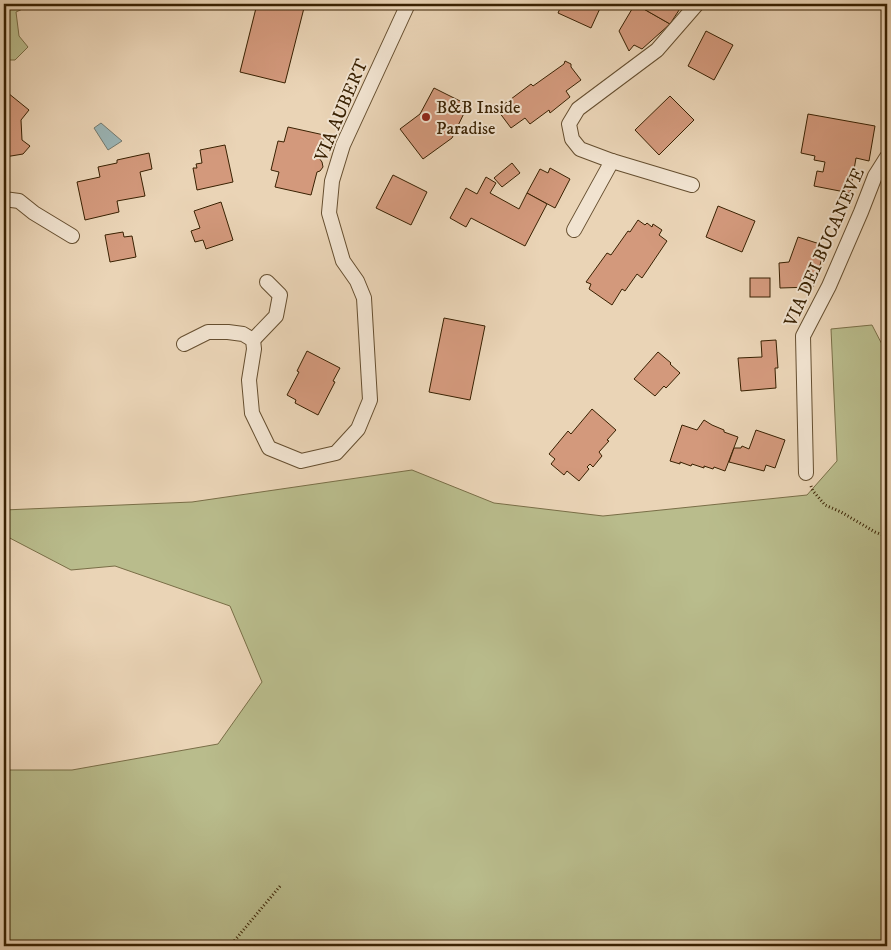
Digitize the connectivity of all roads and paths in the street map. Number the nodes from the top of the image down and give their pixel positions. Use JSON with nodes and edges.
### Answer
{"nodes":[{"id":1,"x":408,"y":4,"type":"edge"},
{"id":2,"x":697,"y":4,"type":"edge"},
{"id":3,"x":887,"y":157,"type":"edge"},
{"id":4,"x":612,"y":161,"type":"junction"},
{"id":5,"x":692,"y":185,"type":"dead end"},
{"id":6,"x":4,"y":199,"type":"edge"},
{"id":7,"x":574,"y":230,"type":"dead end"},
{"id":8,"x":72,"y":236,"type":"dead end"},
{"id":9,"x":267,"y":282,"type":"dead end"},
{"id":10,"x":253,"y":340,"type":"junction"},
{"id":11,"x":184,"y":344,"type":"dead end"},
{"id":12,"x":806,"y":473,"type":"joint"},
{"id":13,"x":887,"y":537,"type":"edge"},
{"id":14,"x":281,"y":885,"type":"dead end"},
{"id":15,"x":230,"y":946,"type":"edge"}],
"edges":[{"from":1,"to":10,"type":"street","name":"VIA AUBERT"},
{"from":2,"to":4,"type":"street"},
{"from":3,"to":12,"type":"street","name":"VIA DEI BUCANEVE"},
{"from":4,"to":5,"type":"street"},
{"from":4,"to":7,"type":"street"},
{"from":6,"to":8,"type":"street"},
{"from":9,"to":10,"type":"street"},
{"from":10,"to":11,"type":"street"},
{"from":12,"to":13,"type":"path"},
{"from":14,"to":15,"type":"path"}]}
